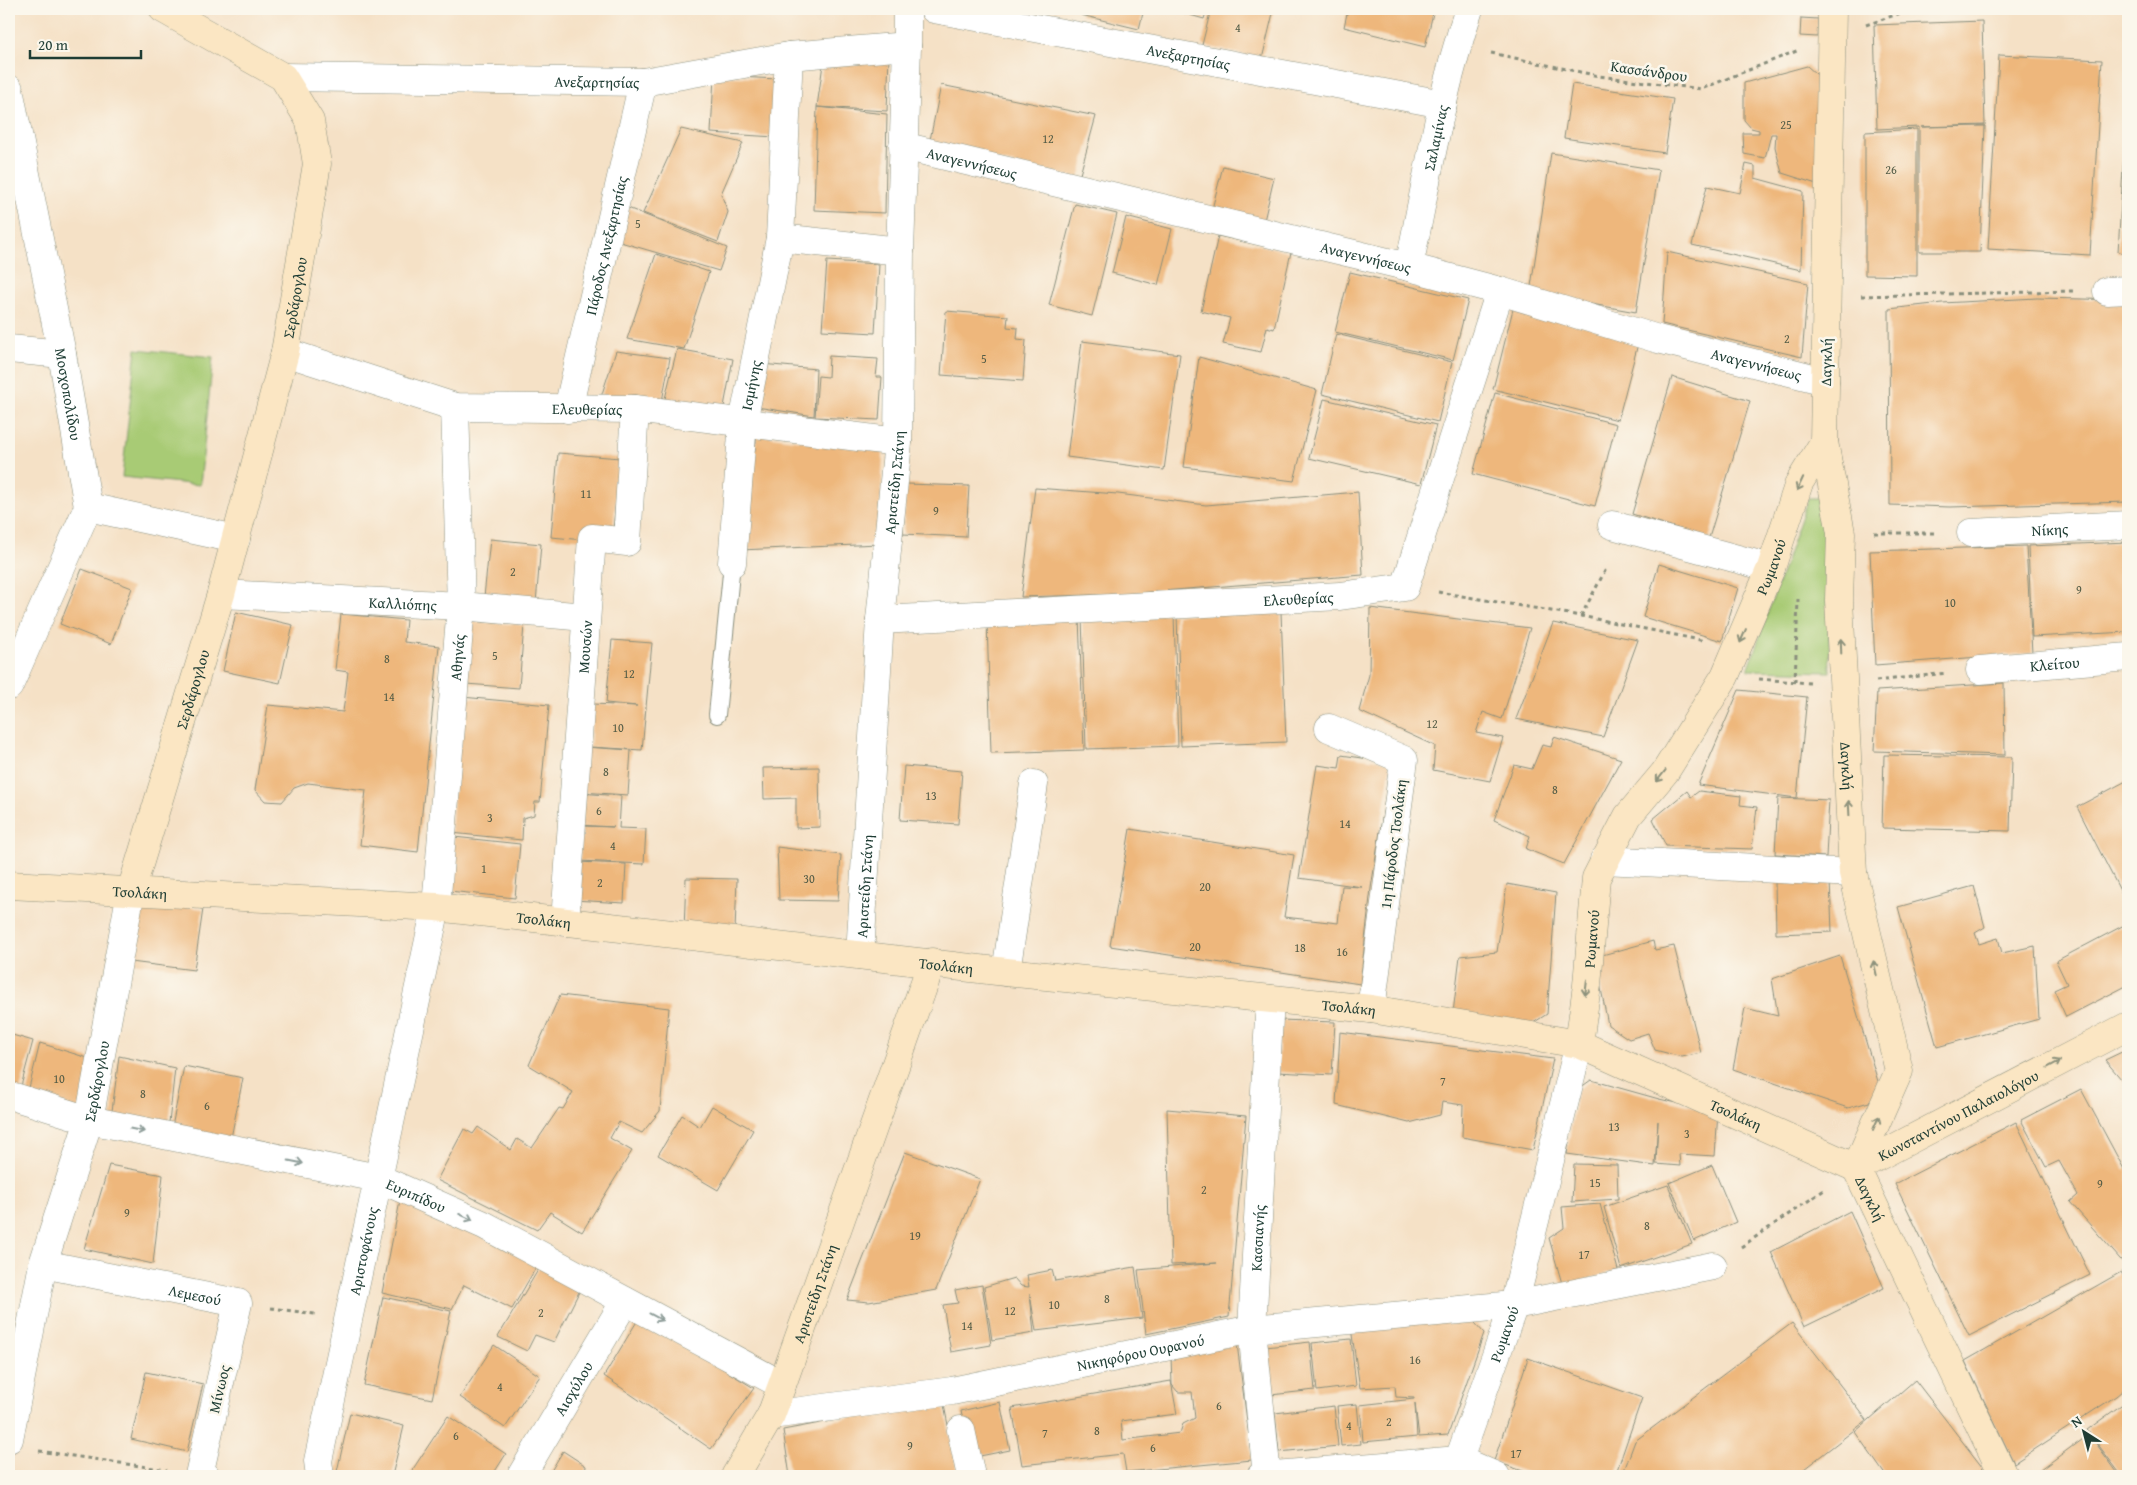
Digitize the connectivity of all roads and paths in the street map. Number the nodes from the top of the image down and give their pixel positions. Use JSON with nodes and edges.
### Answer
{"nodes":[{"id":1,"x":163,"y":9,"type":"edge"},
{"id":2,"x":906,"y":9,"type":"edge"},
{"id":3,"x":934,"y":9,"type":"edge"},
{"id":4,"x":1469,"y":9,"type":"edge"},
{"id":5,"x":1832,"y":9,"type":"edge"},
{"id":6,"x":1912,"y":9,"type":"edge"},
{"id":7,"x":1832,"y":38,"type":"junction"},
{"id":8,"x":907,"y":46,"type":"junction"},
{"id":9,"x":1456,"y":47,"type":"junction"},
{"id":10,"x":789,"y":56,"type":"junction"},
{"id":11,"x":284,"y":77,"type":"junction"},
{"id":12,"x":642,"y":82,"type":"junction"},
{"id":13,"x":9,"y":89,"type":"edge"},
{"id":14,"x":1442,"y":104,"type":"junction"},
{"id":15,"x":903,"y":146,"type":"junction"},
{"id":16,"x":18,"y":171,"type":"edge"},
{"id":17,"x":780,"y":238,"type":"junction"},
{"id":18,"x":900,"y":250,"type":"junction"},
{"id":19,"x":1409,"y":267,"type":"junction"},
{"id":20,"x":2118,"y":290,"type":"edge"},
{"id":21,"x":1500,"y":291,"type":"junction"},
{"id":22,"x":1827,"y":297,"type":"junction"},
{"id":23,"x":9,"y":349,"type":"edge"},
{"id":24,"x":285,"y":352,"type":"junction"},
{"id":25,"x":62,"y":354,"type":"junction"},
{"id":26,"x":1825,"y":381,"type":"junction"},
{"id":27,"x":455,"y":407,"type":"junction"},
{"id":28,"x":568,"y":409,"type":"junction"},
{"id":29,"x":635,"y":409,"type":"junction"},
{"id":30,"x":743,"y":422,"type":"junction"},
{"id":31,"x":898,"y":442,"type":"junction"},
{"id":32,"x":1824,"y":442,"type":"junction"},
{"id":33,"x":88,"y":507,"type":"junction"},
{"id":34,"x":1612,"y":525,"type":"dead end"},
{"id":35,"x":2128,"y":525,"type":"edge"},
{"id":36,"x":1841,"y":533,"type":"junction"},
{"id":37,"x":1971,"y":533,"type":"joint"},
{"id":38,"x":236,"y":539,"type":"junction"},
{"id":39,"x":732,"y":562,"type":"joint"},
{"id":40,"x":1771,"y":568,"type":"junction"},
{"id":41,"x":1606,"y":569,"type":"dead end"},
{"id":42,"x":1405,"y":587,"type":"junction"},
{"id":43,"x":221,"y":594,"type":"junction"},
{"id":44,"x":1798,"y":599,"type":"junction"},
{"id":45,"x":1758,"y":600,"type":"junction"},
{"id":46,"x":1839,"y":600,"type":"junction"},
{"id":47,"x":461,"y":606,"type":"junction"},
{"id":48,"x":1581,"y":616,"type":"junction"},
{"id":49,"x":585,"y":617,"type":"junction"},
{"id":50,"x":880,"y":620,"type":"junction"},
{"id":51,"x":1738,"y":648,"type":"junction"},
{"id":52,"x":2128,"y":657,"type":"edge"},
{"id":53,"x":1980,"y":670,"type":"joint"},
{"id":54,"x":1725,"y":676,"type":"junction"},
{"id":55,"x":1795,"y":682,"type":"junction"},
{"id":56,"x":1843,"y":685,"type":"junction"},
{"id":57,"x":9,"y":686,"type":"edge"},
{"id":58,"x":717,"y":715,"type":"dead end"},
{"id":59,"x":1329,"y":728,"type":"dead end"},
{"id":60,"x":1034,"y":784,"type":"dead end"},
{"id":61,"x":1604,"y":860,"type":"junction"},
{"id":62,"x":1853,"y":872,"type":"junction"},
{"id":63,"x":9,"y":884,"type":"edge"},
{"id":64,"x":131,"y":891,"type":"junction"},
{"id":65,"x":436,"y":907,"type":"junction"},
{"id":66,"x":565,"y":922,"type":"junction"},
{"id":67,"x":860,"y":955,"type":"junction"},
{"id":68,"x":932,"y":962,"type":"junction"},
{"id":69,"x":1006,"y":972,"type":"junction"},
{"id":70,"x":1270,"y":999,"type":"junction"},
{"id":71,"x":1372,"y":1009,"type":"junction"},
{"id":72,"x":2128,"y":1026,"type":"edge"},
{"id":73,"x":1579,"y":1044,"type":"junction"},
{"id":74,"x":14,"y":1098,"type":"dead end"},
{"id":75,"x":89,"y":1120,"type":"junction"},
{"id":76,"x":1856,"y":1168,"type":"junction"},
{"id":77,"x":378,"y":1178,"type":"junction"},
{"id":78,"x":43,"y":1264,"type":"junction"},
{"id":79,"x":1713,"y":1266,"type":"joint"},
{"id":80,"x":626,"y":1301,"type":"junction"},
{"id":81,"x":238,"y":1303,"type":"junction"},
{"id":82,"x":1514,"y":1305,"type":"junction"},
{"id":83,"x":347,"y":1318,"type":"junction"},
{"id":84,"x":1252,"y":1329,"type":"junction"},
{"id":85,"x":782,"y":1385,"type":"junction"},
{"id":86,"x":771,"y":1416,"type":"junction"},
{"id":87,"x":961,"y":1430,"type":"dead end"},
{"id":88,"x":9,"y":1439,"type":"edge"},
{"id":89,"x":37,"y":1451,"type":"dead end"},
{"id":90,"x":1456,"y":1468,"type":"edge"},
{"id":91,"x":203,"y":1476,"type":"edge"},
{"id":92,"x":320,"y":1476,"type":"edge"},
{"id":93,"x":521,"y":1476,"type":"edge"},
{"id":94,"x":735,"y":1476,"type":"edge"},
{"id":95,"x":971,"y":1476,"type":"edge"},
{"id":96,"x":1261,"y":1476,"type":"edge"},
{"id":97,"x":1267,"y":1476,"type":"edge"},
{"id":98,"x":1496,"y":1476,"type":"edge"},
{"id":99,"x":2004,"y":1476,"type":"edge"}],
"edges":[{"from":1,"to":11,"type":"street"},
{"from":2,"to":8,"type":"street","name":"Αριστείδη Στάνη"},
{"from":3,"to":14,"type":"street","name":"Ανεξαρτησίας"},
{"from":4,"to":9,"type":"street","name":"Σαλαμίνας"},
{"from":5,"to":7,"type":"street","name":"Δαγκλή"},
{"from":6,"to":7,"type":"path","name":"Κασσάνδρου"},
{"from":7,"to":9,"type":"path","name":"Κασσάνδρου"},
{"from":7,"to":22,"type":"street","name":"Δαγκλή"},
{"from":8,"to":10,"type":"street","name":"Ανεξαρτησίας"},
{"from":8,"to":15,"type":"street","name":"Αριστείδη Στάνη"},
{"from":9,"to":14,"type":"street","name":"Σαλαμίνας"},
{"from":10,"to":12,"type":"street","name":"Ανεξαρτησίας"},
{"from":10,"to":17,"type":"street","name":"Ισμήνης"},
{"from":11,"to":12,"type":"street","name":"Ανεξαρτησίας"},
{"from":11,"to":24,"type":"street","name":"Σερδάρογλου"},
{"from":12,"to":28,"type":"street","name":"Πάροδος Ανεξαρτησίας"},
{"from":13,"to":16,"type":"street","name":"Μοσχοπολίδου"},
{"from":14,"to":19,"type":"street","name":"Σαλαμίνας"},
{"from":15,"to":18,"type":"street","name":"Αριστείδη Στάνη"},
{"from":15,"to":19,"type":"street","name":"Αναγεννήσεως"},
{"from":16,"to":25,"type":"street","name":"Μοσχοπολίδου"},
{"from":17,"to":18,"type":"street"},
{"from":17,"to":30,"type":"street","name":"Ισμήνης"},
{"from":18,"to":31,"type":"street","name":"Αριστείδη Στάνη"},
{"from":19,"to":21,"type":"street","name":"Αναγεννήσεως"},
{"from":20,"to":22,"type":"path"},
{"from":21,"to":26,"type":"street","name":"Αναγεννήσεως"},
{"from":21,"to":42,"type":"street"},
{"from":22,"to":26,"type":"street","name":"Δαγκλή"},
{"from":23,"to":25,"type":"street"},
{"from":24,"to":27,"type":"street","name":"Ελευθερίας"},
{"from":24,"to":38,"type":"street","name":"Σερδάρογλου"},
{"from":25,"to":33,"type":"street","name":"Μοσχοπολίδου"},
{"from":26,"to":32,"type":"street","name":"Δαγκλή"},
{"from":27,"to":28,"type":"street","name":"Ελευθερίας"},
{"from":27,"to":47,"type":"street","name":"Αθηνάς"},
{"from":28,"to":29,"type":"street","name":"Ελευθερίας"},
{"from":29,"to":30,"type":"street","name":"Ελευθερίας"},
{"from":29,"to":49,"type":"street","name":"Μουσών"},
{"from":30,"to":31,"type":"street","name":"Ελευθερίας"},
{"from":30,"to":39,"type":"street","name":"Ισμήνης"},
{"from":31,"to":50,"type":"street","name":"Αριστείδη Στάνη"},
{"from":32,"to":36,"type":"street","name":"Δαγκλή"},
{"from":32,"to":40,"type":"street","name":"Ρωμανού","one_way":true},
{"from":33,"to":38,"type":"street"},
{"from":33,"to":57,"type":"street"},
{"from":34,"to":40,"type":"street"},
{"from":35,"to":37,"type":"street","name":"Νίκης"},
{"from":36,"to":37,"type":"path"},
{"from":36,"to":46,"type":"street","name":"Δαγκλή"},
{"from":38,"to":43,"type":"street","name":"Σερδάρογλου"},
{"from":39,"to":58,"type":"lane","name":"Ισμήνης"},
{"from":40,"to":45,"type":"street","name":"Ρωμανού"},
{"from":41,"to":48,"type":"path"},
{"from":42,"to":48,"type":"path"},
{"from":42,"to":50,"type":"street","name":"Ελευθερίας"},
{"from":43,"to":47,"type":"street","name":"Καλλιόπης"},
{"from":43,"to":64,"type":"street","name":"Σερδάρογλου"},
{"from":44,"to":45,"type":"path"},
{"from":44,"to":46,"type":"path"},
{"from":44,"to":55,"type":"path"},
{"from":45,"to":51,"type":"street","name":"Ρωμανού","one_way":true},
{"from":56,"to":46,"type":"street","name":"Δαγκλή","one_way":true},
{"from":47,"to":49,"type":"street","name":"Καλλιόπης"},
{"from":47,"to":65,"type":"street","name":"Αθηνάς"},
{"from":48,"to":51,"type":"path"},
{"from":49,"to":66,"type":"street","name":"Μουσών"},
{"from":50,"to":67,"type":"street","name":"Αριστείδη Στάνη"},
{"from":51,"to":54,"type":"street","name":"Ρωμανού"},
{"from":52,"to":53,"type":"street","name":"Κλείτου"},
{"from":53,"to":56,"type":"path"},
{"from":54,"to":55,"type":"path"},
{"from":54,"to":61,"type":"street","name":"Ρωμανού","one_way":true},
{"from":55,"to":56,"type":"path"},
{"from":62,"to":56,"type":"street","name":"Δαγκλή","one_way":true},
{"from":59,"to":71,"type":"street","name":"1η Πάροδος Τσολάκη"},
{"from":60,"to":69,"type":"street"},
{"from":61,"to":62,"type":"street"},
{"from":61,"to":73,"type":"street","name":"Ρωμανού","one_way":true},
{"from":76,"to":62,"type":"street","name":"Δαγκλή","one_way":true},
{"from":63,"to":64,"type":"street","name":"Τσολάκη"},
{"from":64,"to":65,"type":"street","name":"Τσολάκη"},
{"from":64,"to":75,"type":"street","name":"Σερδάρογλου"},
{"from":65,"to":66,"type":"street","name":"Τσολάκη"},
{"from":65,"to":77,"type":"street","name":"Αριστοφάνους"},
{"from":66,"to":67,"type":"street","name":"Τσολάκη"},
{"from":67,"to":68,"type":"street","name":"Τσολάκη"},
{"from":68,"to":69,"type":"street","name":"Τσολάκη"},
{"from":68,"to":85,"type":"street","name":"Αριστείδη Στάνη"},
{"from":69,"to":70,"type":"street","name":"Τσολάκη"},
{"from":70,"to":71,"type":"street","name":"Τσολάκη"},
{"from":70,"to":84,"type":"street","name":"Κασσιανής"},
{"from":71,"to":73,"type":"street","name":"Τσολάκη"},
{"from":76,"to":72,"type":"street","name":"Κωνσταντίνου Παλαιολόγου","one_way":true},
{"from":73,"to":76,"type":"street","name":"Τσολάκη"},
{"from":73,"to":82,"type":"street","name":"Ρωμανού"},
{"from":74,"to":75,"type":"street","name":"Ευριπίδου"},
{"from":75,"to":77,"type":"street","name":"Ευριπίδου","one_way":true},
{"from":75,"to":78,"type":"street","name":"Σερδάρογλου"},
{"from":76,"to":79,"type":"path"},
{"from":76,"to":99,"type":"street","name":"Δαγκλή"},
{"from":77,"to":80,"type":"street","name":"Ευριπίδου","one_way":true},
{"from":77,"to":83,"type":"street","name":"Αριστοφάνους"},
{"from":78,"to":81,"type":"street","name":"Λεμεσού"},
{"from":78,"to":88,"type":"street","name":"Σερδάρογλου"},
{"from":79,"to":82,"type":"street"},
{"from":80,"to":85,"type":"street","name":"Ευριπίδου","one_way":true},
{"from":80,"to":93,"type":"street","name":"Αισχύλου"},
{"from":81,"to":83,"type":"path","name":"Λεμεσού"},
{"from":81,"to":91,"type":"street","name":"Μίνωος"},
{"from":82,"to":84,"type":"street","name":"Νικηφόρου Ουρανού"},
{"from":82,"to":90,"type":"street","name":"Ρωμανού"},
{"from":83,"to":92,"type":"street","name":"Αριστοφάνους"},
{"from":84,"to":86,"type":"street","name":"Νικηφόρου Ουρανού"},
{"from":84,"to":97,"type":"street","name":"Κασσιανής"},
{"from":85,"to":86,"type":"street","name":"Αριστείδη Στάνη"},
{"from":86,"to":94,"type":"street","name":"Αριστείδη Στάνη"},
{"from":87,"to":95,"type":"street"},
{"from":89,"to":91,"type":"path"},
{"from":90,"to":97,"type":"street"},
{"from":90,"to":98,"type":"street"},
{"from":96,"to":97,"type":"street"}]}
